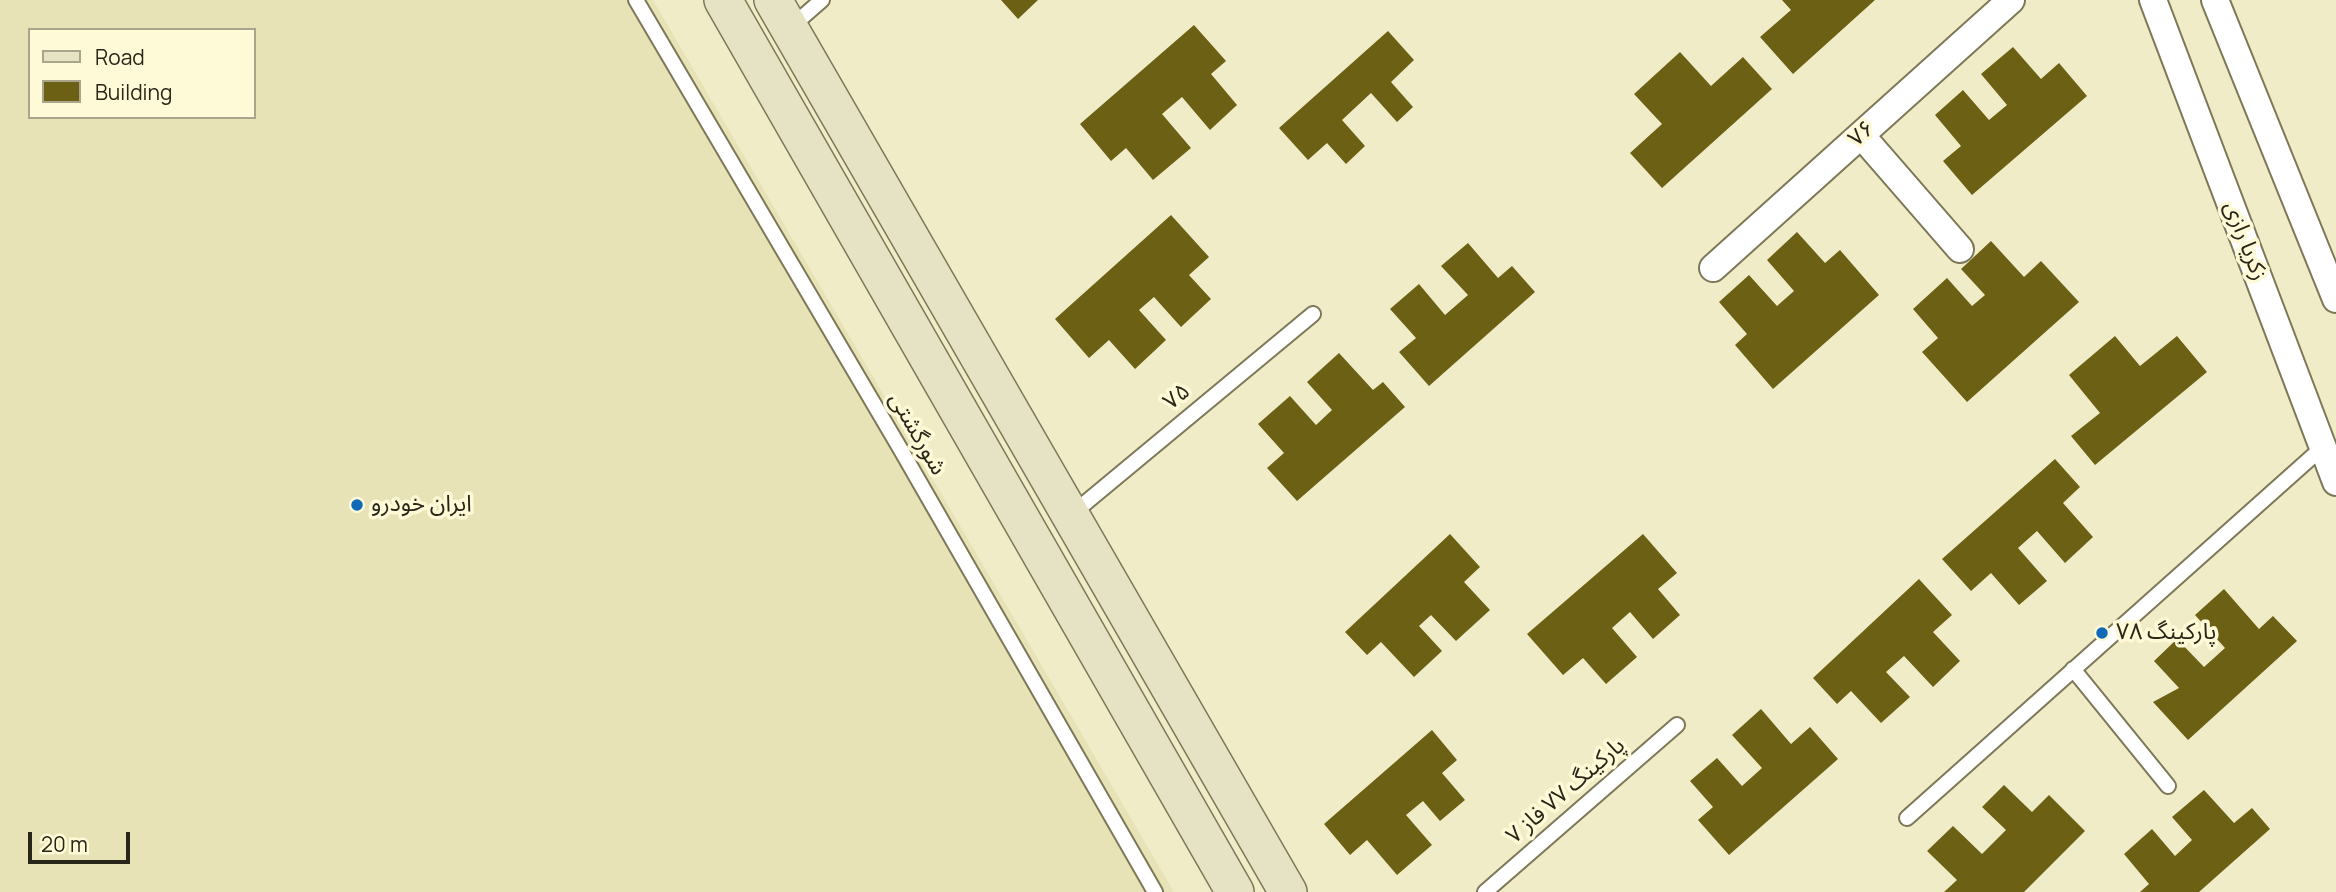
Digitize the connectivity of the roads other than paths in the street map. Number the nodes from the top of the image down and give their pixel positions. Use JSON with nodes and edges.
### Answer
{"nodes":[{"id":1,"x":636,"y":0,"type":"edge"},
{"id":2,"x":723,"y":0,"type":"edge"},
{"id":3,"x":822,"y":0,"type":"edge"},
{"id":4,"x":2011,"y":0,"type":"edge"},
{"id":5,"x":2153,"y":0,"type":"edge"},
{"id":6,"x":2215,"y":0,"type":"edge"},
{"id":7,"x":781,"y":14,"type":"edge"},
{"id":8,"x":743,"y":36,"type":"junction"},
{"id":9,"x":1861,"y":135,"type":"junction"},
{"id":10,"x":1960,"y":249,"type":"dead end"},
{"id":11,"x":1713,"y":268,"type":"dead end"},
{"id":12,"x":2336,"y":299,"type":"edge"},
{"id":13,"x":1313,"y":314,"type":"dead end"},
{"id":14,"x":2323,"y":447,"type":"junction"},
{"id":15,"x":2336,"y":482,"type":"edge"},
{"id":16,"x":1071,"y":515,"type":"junction"},
{"id":17,"x":1032,"y":538,"type":"junction"},
{"id":18,"x":2073,"y":669,"type":"junction"},
{"id":19,"x":1677,"y":725,"type":"dead end"},
{"id":20,"x":2168,"y":786,"type":"dead end"},
{"id":21,"x":1906,"y":817,"type":"dead end"},
{"id":22,"x":1155,"y":892,"type":"edge"},
{"id":23,"x":1235,"y":892,"type":"edge"},
{"id":24,"x":1288,"y":892,"type":"edge"},
{"id":25,"x":1485,"y":892,"type":"edge"}],
"edges":[{"from":1,"to":22,"type":"lane","name":"شورگشتی"},
{"from":2,"to":8,"type":"street"},
{"from":3,"to":7,"type":"lane"},
{"from":4,"to":9,"type":"street","name":"۷۶"},
{"from":5,"to":14,"type":"street","name":"زکریا رازی"},
{"from":6,"to":12,"type":"street"},
{"from":7,"to":8,"type":"street"},
{"from":7,"to":16,"type":"street"},
{"from":8,"to":17,"type":"street"},
{"from":9,"to":10,"type":"street"},
{"from":9,"to":11,"type":"street","name":"۷۶"},
{"from":13,"to":16,"type":"lane","name":"۷۵"},
{"from":14,"to":15,"type":"street","name":"زکریا رازی"},
{"from":14,"to":18,"type":"lane"},
{"from":16,"to":17,"type":"street"},
{"from":16,"to":24,"type":"street"},
{"from":17,"to":23,"type":"street"},
{"from":18,"to":20,"type":"lane"},
{"from":18,"to":21,"type":"lane"},
{"from":19,"to":25,"type":"lane","name":"پارکینگ ۷۷ فاز ۷"}]}
